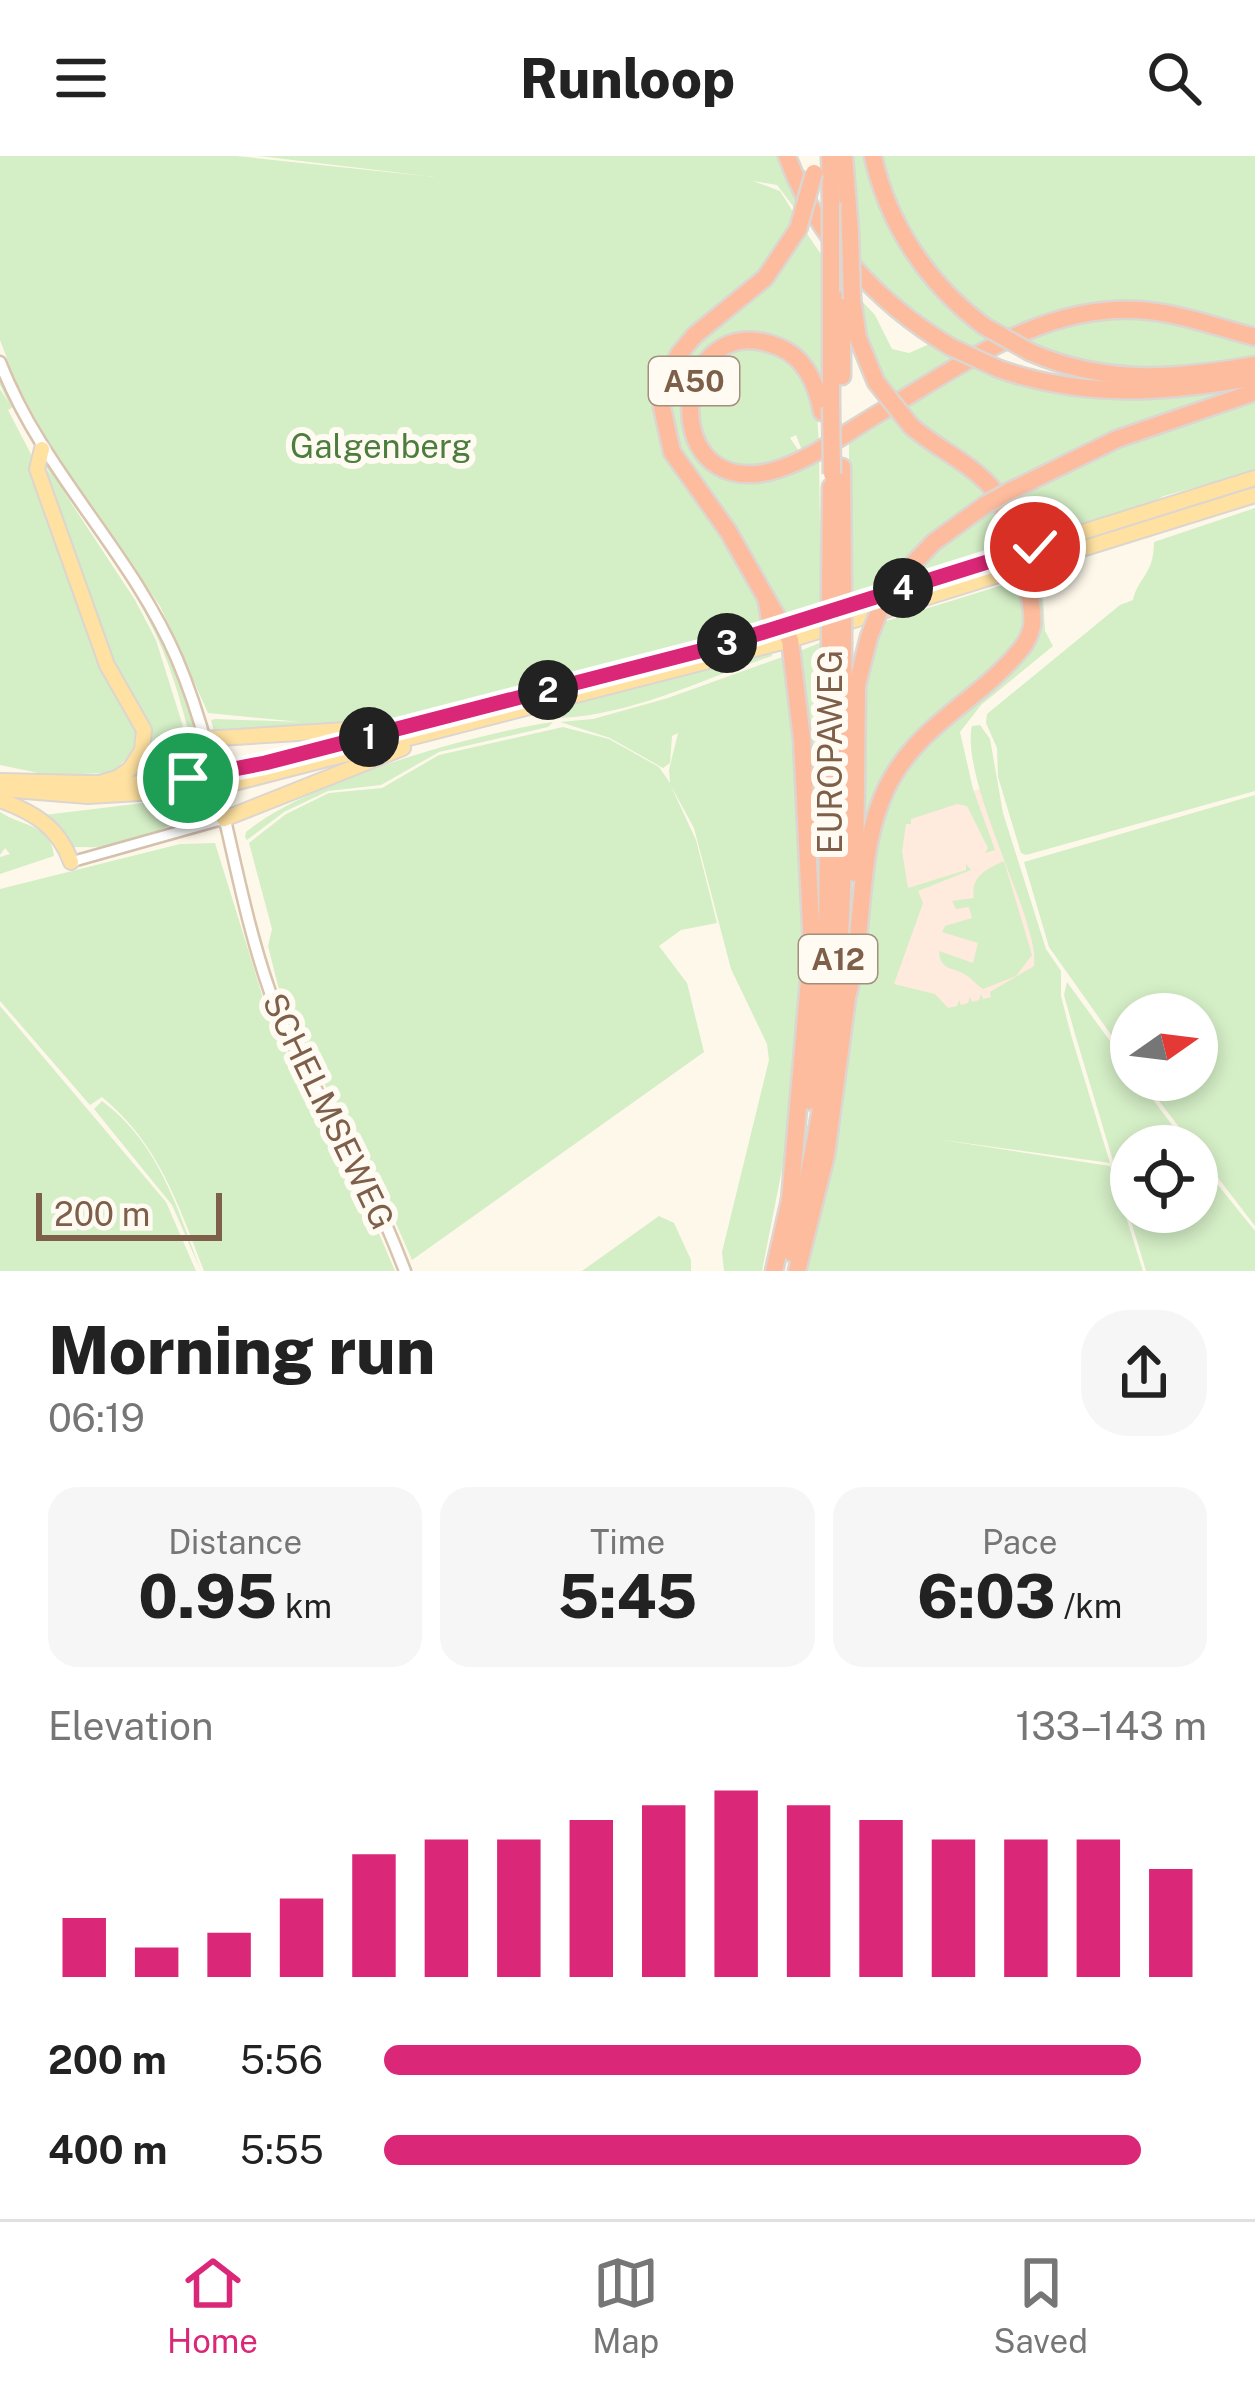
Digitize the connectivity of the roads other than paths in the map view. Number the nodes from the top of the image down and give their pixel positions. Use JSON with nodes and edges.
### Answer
{"nodes":[{"id":1,"x":787,"y":156,"type":"edge"},
{"id":2,"x":830,"y":156,"type":"edge"},
{"id":3,"x":843,"y":156,"type":"edge"},
{"id":4,"x":873,"y":156,"type":"edge"},
{"id":5,"x":815,"y":164,"type":"edge"},
{"id":6,"x":842,"y":286,"type":"junction"},
{"id":7,"x":1255,"y":337,"type":"edge"},
{"id":8,"x":0,"y":362,"type":"edge"},
{"id":9,"x":1255,"y":365,"type":"edge"},
{"id":10,"x":1255,"y":377,"type":"edge"},
{"id":11,"x":1255,"y":392,"type":"edge"},
{"id":12,"x":832,"y":407,"type":"junction"},
{"id":13,"x":42,"y":449,"type":"junction"},
{"id":14,"x":833,"y":473,"type":"junction"},
{"id":15,"x":1255,"y":478,"type":"edge"},
{"id":16,"x":1255,"y":495,"type":"edge"},
{"id":17,"x":1135,"y":524,"type":"junction"},
{"id":18,"x":1019,"y":561,"type":"junction"},
{"id":19,"x":837,"y":594,"type":"junction"},
{"id":20,"x":780,"y":632,"type":"junction"},
{"id":21,"x":837,"y":645,"type":"junction"},
{"id":22,"x":398,"y":728,"type":"junction"},
{"id":23,"x":453,"y":729,"type":"junction"},
{"id":24,"x":202,"y":739,"type":"junction"},
{"id":25,"x":233,"y":777,"type":"junction"},
{"id":26,"x":96,"y":784,"type":"junction"},
{"id":27,"x":190,"y":784,"type":"junction"},
{"id":28,"x":0,"y":785,"type":"edge"},
{"id":29,"x":0,"y":800,"type":"edge"},
{"id":30,"x":224,"y":819,"type":"junction"},
{"id":31,"x":71,"y":862,"type":"joint"},
{"id":32,"x":848,"y":993,"type":"junction"},
{"id":33,"x":790,"y":1201,"type":"junction"},
{"id":34,"x":405,"y":1271,"type":"edge"},
{"id":35,"x":774,"y":1271,"type":"edge"},
{"id":36,"x":788,"y":1271,"type":"edge"},
{"id":37,"x":797,"y":1271,"type":"edge"}],
"edges":[{"from":1,"to":10,"type":"highway","bridge":true},
{"from":2,"to":6,"type":"highway","name":"EUROPAWEG","number":"A12","bridge":true},
{"from":3,"to":6,"type":"highway","number":"A12","bridge":true},
{"from":4,"to":9,"type":"highway","bridge":true},
{"from":5,"to":20,"type":"highway","number":"A12","bridge":true},
{"from":6,"to":12,"type":"highway","name":"EUROPAWEG","number":"A12"},
{"from":6,"to":18,"type":"highway","number":"A12","bridge":true},
{"from":7,"to":12,"type":"highway","number":"A50"},
{"from":8,"to":13,"type":"main road","name":"SCHELMSEWEG"},
{"from":11,"to":32,"type":"highway","number":"A12","bridge":true},
{"from":12,"to":14,"type":"highway","name":"EUROPAWEG","number":"A12","bridge":true},
{"from":13,"to":24,"type":"main road","name":"SCHELMSEWEG"},
{"from":13,"to":26,"type":"main road"},
{"from":14,"to":19,"type":"highway","name":"EUROPAWEG","number":"A12"},
{"from":14,"to":19,"type":"highway","name":"EUROPAWEG","number":"A12"},
{"from":15,"to":17,"type":"main road"},
{"from":16,"to":17,"type":"main road"},
{"from":17,"to":18,"type":"main road"},
{"from":18,"to":20,"type":"main road"},
{"from":18,"to":32,"type":"highway","number":"A12"},
{"from":19,"to":21,"type":"highway","name":"EUROPAWEG","number":"A12","bridge":true},
{"from":20,"to":22,"type":"main road"},
{"from":20,"to":23,"type":"main road"},
{"from":20,"to":33,"type":"highway","number":"A12"},
{"from":21,"to":33,"type":"highway","name":"EUROPAWEG","number":"A12"},
{"from":21,"to":36,"type":"highway","name":"EUROPAWEG","number":"A12"},
{"from":22,"to":24,"type":"main road"},
{"from":22,"to":25,"type":"main road"},
{"from":23,"to":25,"type":"main road"},
{"from":23,"to":30,"type":"main road"},
{"from":24,"to":30,"type":"main road","name":"SCHELMSEWEG"},
{"from":25,"to":27,"type":"main road","bridge":true},
{"from":26,"to":27,"type":"main road"},
{"from":26,"to":28,"type":"main road"},
{"from":27,"to":28,"type":"main road"},
{"from":29,"to":31,"type":"main road"},
{"from":30,"to":31,"type":"street"},
{"from":30,"to":34,"type":"main road","name":"SCHELMSEWEG"},
{"from":32,"to":37,"type":"highway","number":"A12"},
{"from":33,"to":35,"type":"highway","name":"EUROPAWEG","number":"A12"}]}
